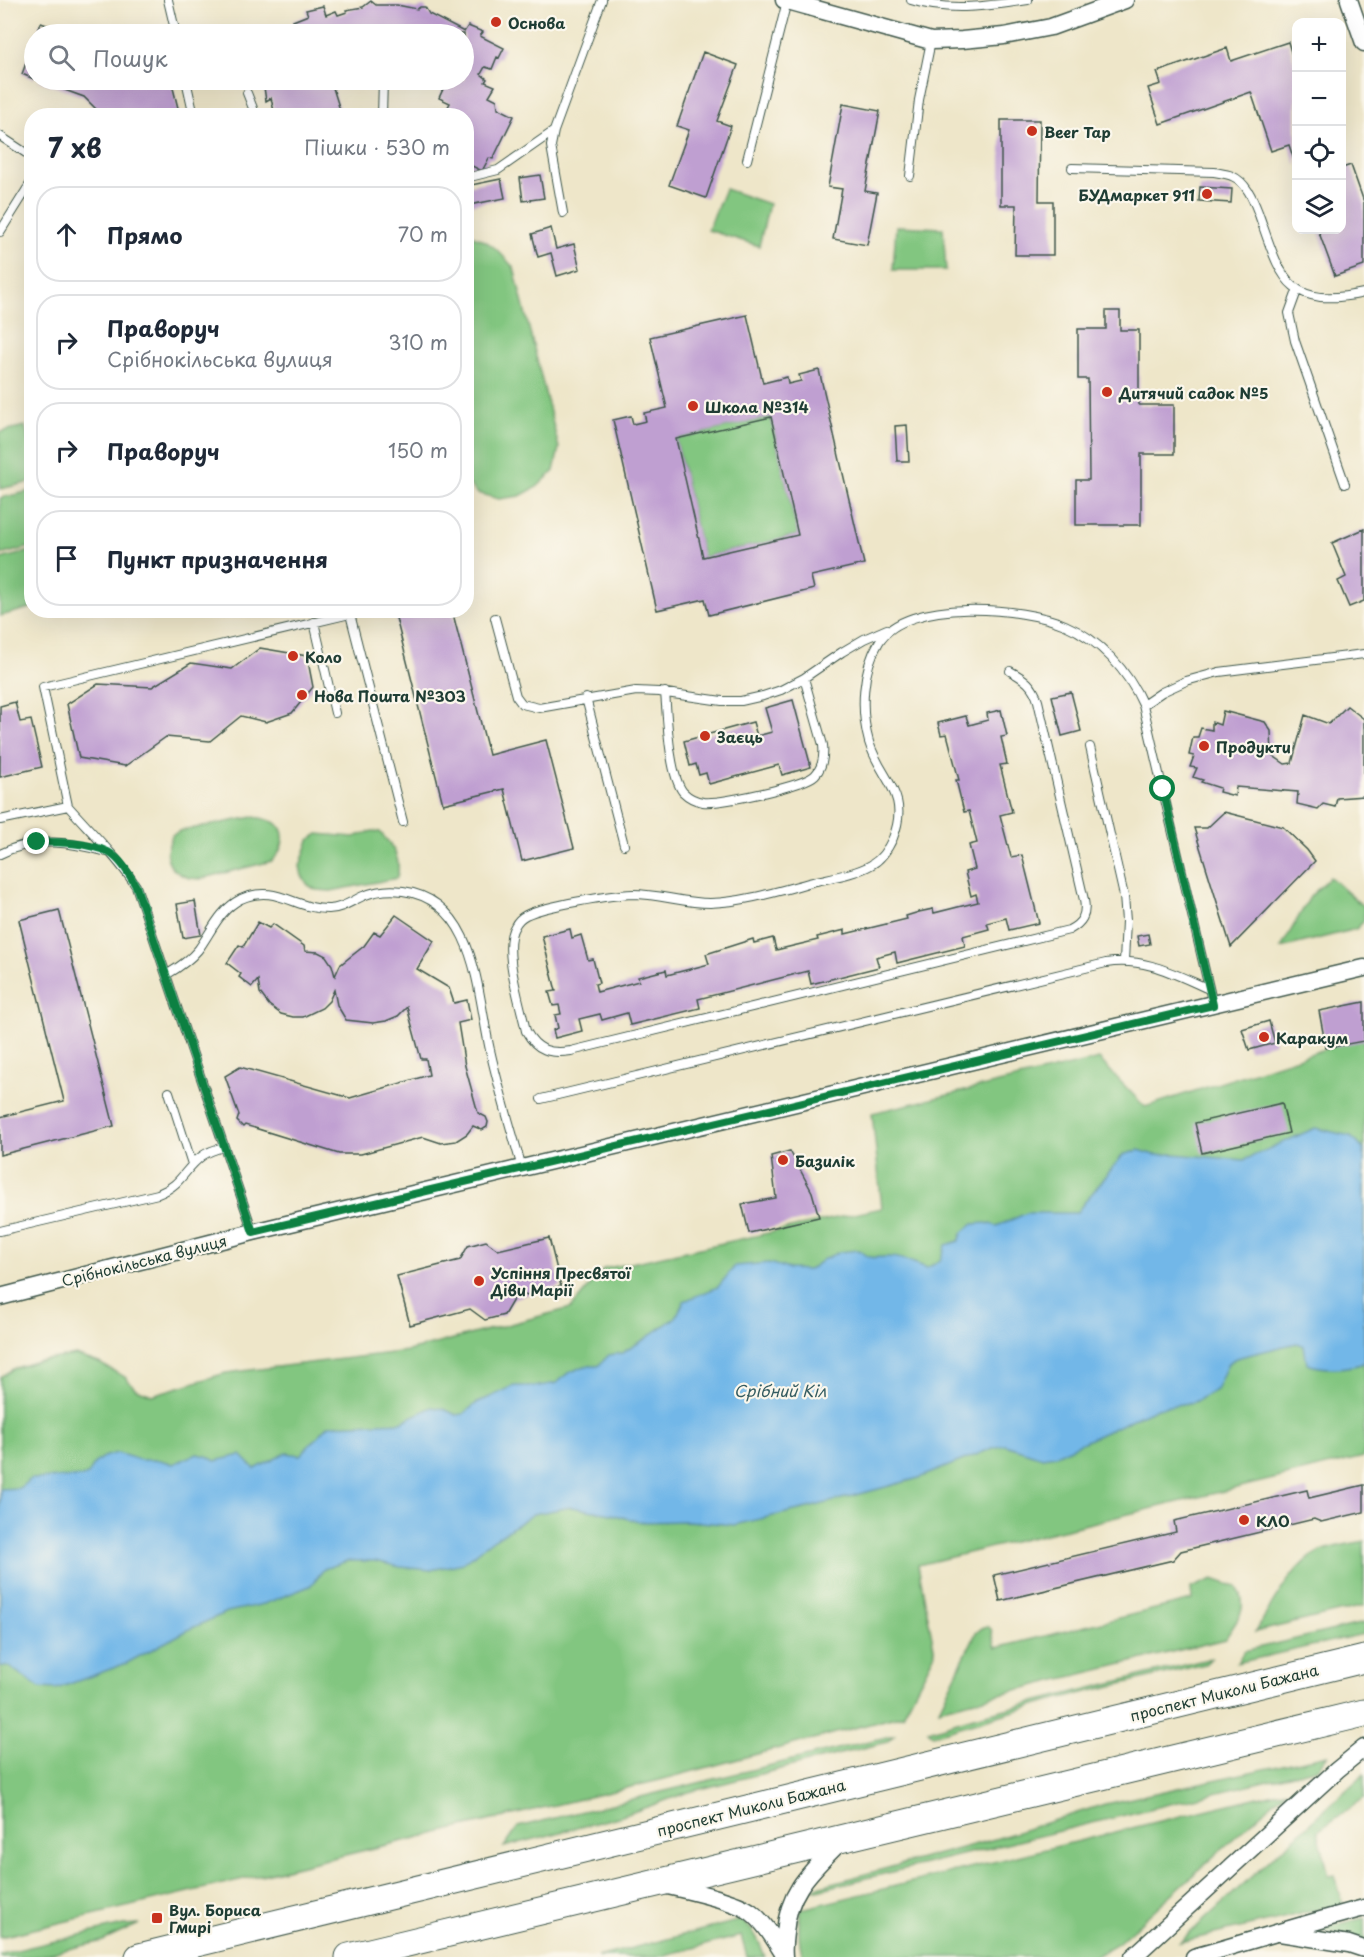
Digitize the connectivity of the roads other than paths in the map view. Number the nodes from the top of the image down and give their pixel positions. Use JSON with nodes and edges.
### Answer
{"nodes":[{"id":1,"x":168,"y":0,"type":"edge"},
{"id":2,"x":602,"y":0,"type":"edge"},
{"id":3,"x":911,"y":0,"type":"edge"},
{"id":4,"x":1028,"y":0,"type":"edge"},
{"id":5,"x":1125,"y":0,"type":"edge"},
{"id":6,"x":1349,"y":0,"type":"edge"},
{"id":7,"x":785,"y":1,"type":"edge"},
{"id":8,"x":174,"y":24,"type":"edge"},
{"id":9,"x":931,"y":41,"type":"junction"},
{"id":10,"x":1364,"y":44,"type":"edge"},
{"id":11,"x":188,"y":90,"type":"edge"},
{"id":12,"x":383,"y":90,"type":"edge"},
{"id":13,"x":247,"y":93,"type":"dead end"},
{"id":14,"x":192,"y":108,"type":"edge"},
{"id":15,"x":253,"y":108,"type":"edge"},
{"id":16,"x":382,"y":108,"type":"edge"},
{"id":17,"x":554,"y":131,"type":"junction"},
{"id":18,"x":0,"y":136,"type":"edge"},
{"id":19,"x":24,"y":152,"type":"edge"},
{"id":20,"x":747,"y":160,"type":"dead end"},
{"id":21,"x":1072,"y":168,"type":"dead end"},
{"id":22,"x":474,"y":175,"type":"edge"},
{"id":23,"x":910,"y":176,"type":"dead end"},
{"id":24,"x":24,"y":194,"type":"edge"},
{"id":25,"x":563,"y":213,"type":"dead end"},
{"id":26,"x":0,"y":232,"type":"edge"},
{"id":27,"x":1297,"y":291,"type":"junction"},
{"id":28,"x":1364,"y":293,"type":"edge"},
{"id":29,"x":1345,"y":484,"type":"dead end"},
{"id":30,"x":332,"y":618,"type":"edge"},
{"id":31,"x":351,"y":618,"type":"edge"},
{"id":32,"x":495,"y":618,"type":"dead end"},
{"id":33,"x":314,"y":622,"type":"junction"},
{"id":34,"x":895,"y":626,"type":"junction"},
{"id":35,"x":1364,"y":654,"type":"edge"},
{"id":36,"x":1010,"y":671,"type":"dead end"},
{"id":37,"x":804,"y":678,"type":"junction"},
{"id":38,"x":665,"y":692,"type":"junction"},
{"id":39,"x":586,"y":698,"type":"junction"},
{"id":40,"x":1143,"y":705,"type":"junction"},
{"id":41,"x":335,"y":713,"type":"dead end"},
{"id":42,"x":1090,"y":747,"type":"dead end"},
{"id":43,"x":68,"y":806,"type":"junction"},
{"id":44,"x":0,"y":820,"type":"edge"},
{"id":45,"x":404,"y":822,"type":"dead end"},
{"id":46,"x":624,"y":845,"type":"dead end"},
{"id":47,"x":109,"y":852,"type":"junction"},
{"id":48,"x":0,"y":854,"type":"edge"},
{"id":49,"x":1364,"y":959,"type":"edge"},
{"id":50,"x":1125,"y":961,"type":"junction"},
{"id":51,"x":1364,"y":968,"type":"edge"},
{"id":52,"x":166,"y":975,"type":"junction"},
{"id":53,"x":1338,"y":975,"type":"junction"},
{"id":54,"x":1211,"y":997,"type":"junction"},
{"id":55,"x":170,"y":1092,"type":"dead end"},
{"id":56,"x":541,"y":1099,"type":"dead end"},
{"id":57,"x":224,"y":1147,"type":"junction"},
{"id":58,"x":192,"y":1164,"type":"junction"},
{"id":59,"x":522,"y":1168,"type":"junction"},
{"id":60,"x":0,"y":1231,"type":"edge"},
{"id":61,"x":253,"y":1232,"type":"junction"},
{"id":62,"x":0,"y":1297,"type":"edge"},
{"id":63,"x":1364,"y":1659,"type":"edge"},
{"id":64,"x":1364,"y":1713,"type":"edge"},
{"id":65,"x":1364,"y":1748,"type":"edge"},
{"id":66,"x":845,"y":1837,"type":"junction"},
{"id":67,"x":660,"y":1884,"type":"junction"},
{"id":68,"x":1364,"y":1908,"type":"edge"},
{"id":69,"x":1280,"y":1933,"type":"junction"},
{"id":70,"x":1364,"y":1949,"type":"edge"},
{"id":71,"x":784,"y":1955,"type":"edge"},
{"id":72,"x":139,"y":1957,"type":"edge"},
{"id":73,"x":350,"y":1957,"type":"edge"},
{"id":74,"x":1133,"y":1957,"type":"edge"},
{"id":75,"x":1194,"y":1957,"type":"edge"}],
"edges":[{"from":1,"to":8,"type":"lane"},
{"from":2,"to":17,"type":"lane"},
{"from":3,"to":4,"type":"lane"},
{"from":5,"to":9,"type":"street"},
{"from":6,"to":10,"type":"street"},
{"from":7,"to":9,"type":"street"},
{"from":7,"to":20,"type":"lane"},
{"from":9,"to":23,"type":"lane"},
{"from":11,"to":14,"type":"lane"},
{"from":12,"to":16,"type":"lane"},
{"from":13,"to":15,"type":"lane"},
{"from":17,"to":22,"type":"lane"},
{"from":17,"to":25,"type":"lane"},
{"from":18,"to":19,"type":"lane"},
{"from":21,"to":27,"type":"lane"},
{"from":24,"to":26,"type":"lane"},
{"from":27,"to":28,"type":"lane"},
{"from":27,"to":29,"type":"lane"},
{"from":30,"to":33,"type":"lane"},
{"from":31,"to":45,"type":"lane"},
{"from":32,"to":39,"type":"lane"},
{"from":33,"to":41,"type":"lane"},
{"from":33,"to":43,"type":"lane"},
{"from":34,"to":36,"type":"lane"},
{"from":34,"to":37,"type":"lane"},
{"from":34,"to":40,"type":"lane"},
{"from":35,"to":40,"type":"lane"},
{"from":37,"to":38,"type":"lane"},
{"from":37,"to":38,"type":"lane"},
{"from":38,"to":39,"type":"lane"},
{"from":39,"to":46,"type":"lane"},
{"from":40,"to":54,"type":"lane"},
{"from":42,"to":50,"type":"lane"},
{"from":43,"to":44,"type":"lane"},
{"from":43,"to":47,"type":"lane"},
{"from":47,"to":48,"type":"lane"},
{"from":47,"to":52,"type":"lane"},
{"from":49,"to":53,"type":"street","name":"Срібнокільська вулиця"},
{"from":50,"to":54,"type":"lane"},
{"from":50,"to":56,"type":"lane"},
{"from":51,"to":53,"type":"street","name":"Срібнокільська вулиця"},
{"from":52,"to":57,"type":"lane"},
{"from":52,"to":59,"type":"lane"},
{"from":53,"to":54,"type":"street","name":"Срібнокільська вулиця"},
{"from":54,"to":59,"type":"street","name":"Срібнокільська вулиця"},
{"from":55,"to":58,"type":"lane"},
{"from":57,"to":58,"type":"lane"},
{"from":57,"to":61,"type":"lane"},
{"from":58,"to":60,"type":"lane"},
{"from":59,"to":61,"type":"street","name":"Срібнокільська вулиця"},
{"from":61,"to":62,"type":"street","name":"Срібнокільська вулиця"},
{"from":63,"to":72,"type":"highway","name":"проспект Миколи Бажана"},
{"from":64,"to":66,"type":"highway"},
{"from":65,"to":74,"type":"street"},
{"from":66,"to":67,"type":"highway"},
{"from":66,"to":71,"type":"street"},
{"from":67,"to":71,"type":"street"},
{"from":67,"to":73,"type":"highway"},
{"from":68,"to":69,"type":"street"},
{"from":69,"to":70,"type":"street"},
{"from":69,"to":75,"type":"street"}]}
